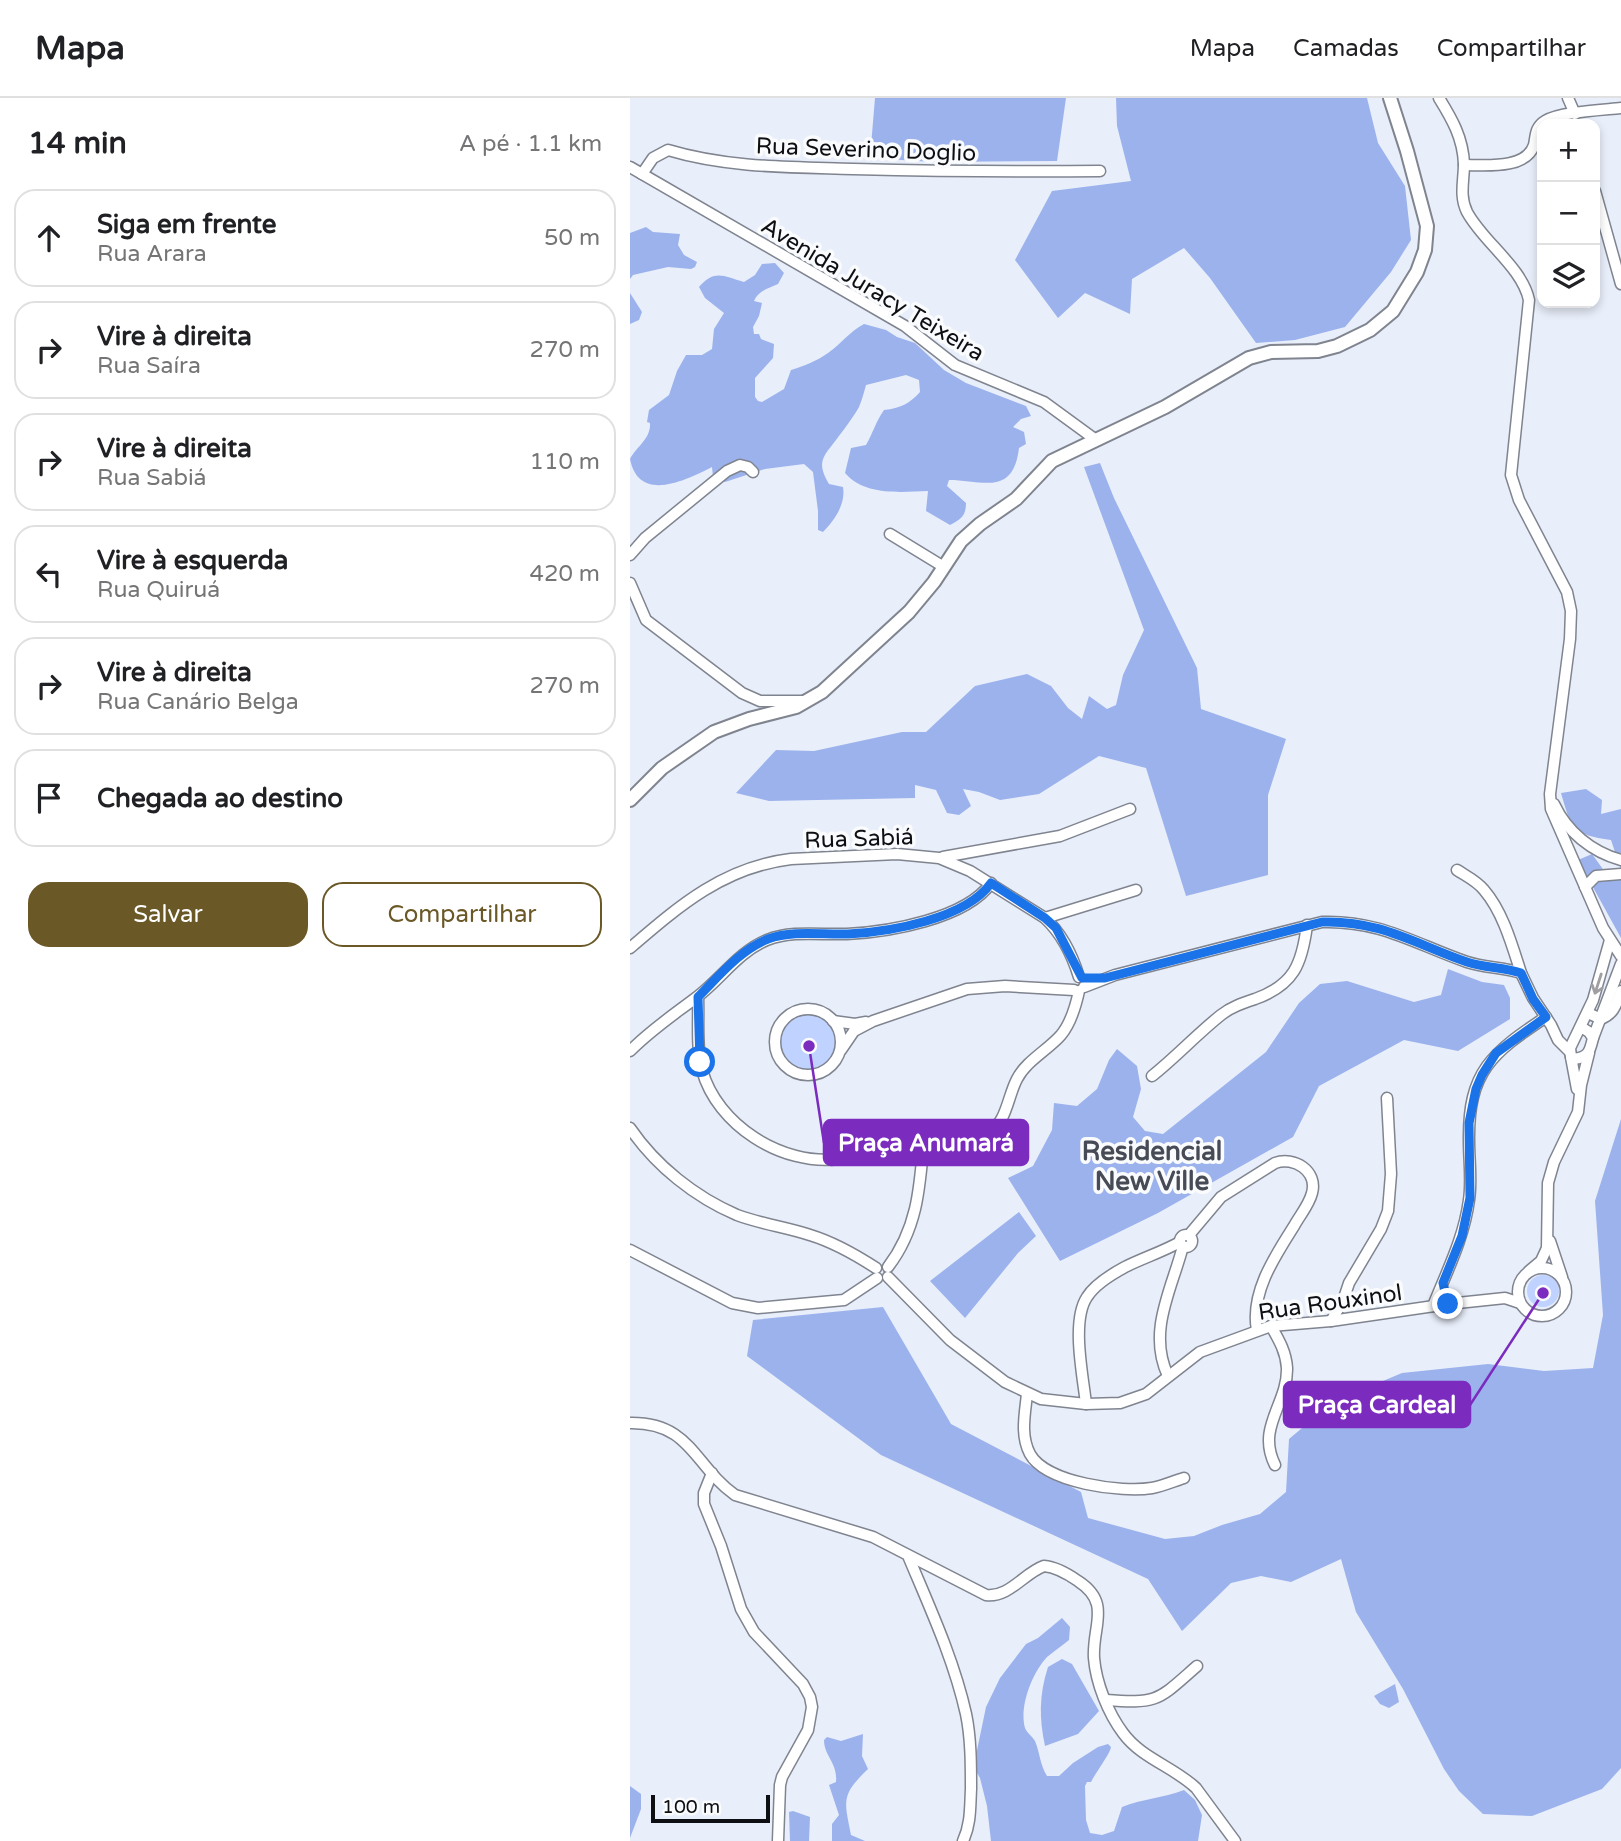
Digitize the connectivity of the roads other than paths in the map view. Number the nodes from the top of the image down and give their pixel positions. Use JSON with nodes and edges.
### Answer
{"nodes":[{"id":1,"x":1392,"y":98,"type":"edge"},
{"id":2,"x":1440,"y":98,"type":"edge"},
{"id":3,"x":1568,"y":98,"type":"edge"},
{"id":4,"x":1621,"y":108,"type":"edge"},
{"id":5,"x":1576,"y":114,"type":"junction"},
{"id":6,"x":1561,"y":119,"type":"edge"},
{"id":7,"x":1537,"y":134,"type":"edge"},
{"id":8,"x":1464,"y":165,"type":"junction"},
{"id":9,"x":630,"y":167,"type":"edge"},
{"id":10,"x":1100,"y":171,"type":"dead end"},
{"id":11,"x":642,"y":174,"type":"junction"},
{"id":12,"x":1600,"y":209,"type":"edge"},
{"id":13,"x":1620,"y":280,"type":"edge"},
{"id":14,"x":1096,"y":440,"type":"junction"},
{"id":15,"x":753,"y":472,"type":"dead end"},
{"id":16,"x":890,"y":534,"type":"dead end"},
{"id":17,"x":630,"y":555,"type":"edge"},
{"id":18,"x":944,"y":567,"type":"junction"},
{"id":19,"x":630,"y":583,"type":"edge"},
{"id":20,"x":809,"y":700,"type":"junction"},
{"id":21,"x":1550,"y":794,"type":"junction"},
{"id":22,"x":630,"y":800,"type":"edge"},
{"id":23,"x":1130,"y":809,"type":"dead end"},
{"id":24,"x":1584,"y":843,"type":"junction"},
{"id":25,"x":1567,"y":849,"type":"junction"},
{"id":26,"x":1597,"y":851,"type":"junction"},
{"id":27,"x":939,"y":858,"type":"junction"},
{"id":28,"x":1621,"y":860,"type":"edge"},
{"id":29,"x":1457,"y":870,"type":"dead end"},
{"id":30,"x":1621,"y":874,"type":"edge"},
{"id":31,"x":1596,"y":876,"type":"junction"},
{"id":32,"x":991,"y":883,"type":"junction"},
{"id":33,"x":1583,"y":883,"type":"junction"},
{"id":34,"x":1136,"y":890,"type":"dead end"},
{"id":35,"x":1065,"y":913,"type":"junction"},
{"id":36,"x":1045,"y":918,"type":"junction"},
{"id":37,"x":1307,"y":925,"type":"junction"},
{"id":38,"x":1054,"y":927,"type":"junction"},
{"id":39,"x":1610,"y":940,"type":"junction"},
{"id":40,"x":630,"y":948,"type":"edge"},
{"id":41,"x":1621,"y":956,"type":"edge"},
{"id":42,"x":1606,"y":959,"type":"junction"},
{"id":43,"x":1621,"y":965,"type":"edge"},
{"id":44,"x":1521,"y":973,"type":"junction"},
{"id":45,"x":1077,"y":984,"type":"junction"},
{"id":46,"x":1621,"y":991,"type":"edge"},
{"id":47,"x":698,"y":997,"type":"junction"},
{"id":48,"x":1588,"y":1013,"type":"junction"},
{"id":49,"x":1601,"y":1019,"type":"junction"},
{"id":50,"x":834,"y":1021,"type":"junction"},
{"id":51,"x":873,"y":1021,"type":"junction"},
{"id":52,"x":1549,"y":1021,"type":"junction"},
{"id":53,"x":1579,"y":1029,"type":"junction"},
{"id":54,"x":1592,"y":1038,"type":"junction"},
{"id":55,"x":841,"y":1050,"type":"junction"},
{"id":56,"x":630,"y":1051,"type":"edge"},
{"id":57,"x":1589,"y":1053,"type":"junction"},
{"id":58,"x":1570,"y":1054,"type":"junction"},
{"id":59,"x":1153,"y":1076,"type":"dead end"},
{"id":60,"x":1387,"y":1098,"type":"dead end"},
{"id":61,"x":1580,"y":1100,"type":"junction"},
{"id":62,"x":630,"y":1128,"type":"edge"},
{"id":63,"x":924,"y":1138,"type":"junction"},
{"id":64,"x":1548,"y":1232,"type":"junction"},
{"id":65,"x":1186,"y":1242,"type":"junction"},
{"id":66,"x":630,"y":1250,"type":"edge"},
{"id":67,"x":1529,"y":1271,"type":"junction"},
{"id":68,"x":882,"y":1273,"type":"junction"},
{"id":69,"x":1563,"y":1280,"type":"junction"},
{"id":70,"x":1443,"y":1283,"type":"junction"},
{"id":71,"x":1518,"y":1291,"type":"junction"},
{"id":72,"x":1506,"y":1298,"type":"junction"},
{"id":73,"x":1343,"y":1301,"type":"junction"},
{"id":74,"x":1520,"y":1303,"type":"junction"},
{"id":75,"x":1448,"y":1304,"type":"junction"},
{"id":76,"x":1433,"y":1306,"type":"junction"},
{"id":77,"x":1350,"y":1319,"type":"junction"},
{"id":78,"x":1331,"y":1321,"type":"junction"},
{"id":79,"x":1271,"y":1326,"type":"junction"},
{"id":80,"x":1257,"y":1330,"type":"junction"},
{"id":81,"x":1164,"y":1360,"type":"junction"},
{"id":82,"x":1179,"y":1367,"type":"junction"},
{"id":83,"x":1168,"y":1376,"type":"junction"},
{"id":84,"x":1027,"y":1394,"type":"junction"},
{"id":85,"x":1086,"y":1404,"type":"junction"},
{"id":86,"x":630,"y":1423,"type":"edge"},
{"id":87,"x":1275,"y":1465,"type":"dead end"},
{"id":88,"x":712,"y":1473,"type":"junction"},
{"id":89,"x":1184,"y":1478,"type":"dead end"},
{"id":90,"x":909,"y":1558,"type":"junction"},
{"id":91,"x":1197,"y":1666,"type":"dead end"},
{"id":92,"x":1106,"y":1700,"type":"junction"},
{"id":93,"x":778,"y":1841,"type":"edge"},
{"id":94,"x":963,"y":1841,"type":"edge"},
{"id":95,"x":1235,"y":1841,"type":"edge"}],
"edges":[{"from":1,"to":14,"type":"main road"},
{"from":2,"to":8,"type":"street"},
{"from":3,"to":5,"type":"street"},
{"from":4,"to":5,"type":"street"},
{"from":5,"to":6,"type":"street"},
{"from":7,"to":8,"type":"street"},
{"from":8,"to":21,"type":"street"},
{"from":9,"to":11,"type":"street","name":"Avenida Juracy Teixeira"},
{"from":10,"to":11,"type":"street","name":"Rua Severino Doglio"},
{"from":11,"to":14,"type":"street","name":"Avenida Juracy Teixeira"},
{"from":12,"to":13,"type":"street"},
{"from":14,"to":18,"type":"main road"},
{"from":15,"to":17,"type":"street"},
{"from":16,"to":18,"type":"street"},
{"from":18,"to":20,"type":"main road"},
{"from":19,"to":20,"type":"street"},
{"from":20,"to":22,"type":"main road"},
{"from":21,"to":24,"type":"street"},
{"from":21,"to":25,"type":"street"},
{"from":23,"to":27,"type":"street"},
{"from":24,"to":25,"type":"street"},
{"from":24,"to":26,"type":"street"},
{"from":25,"to":33,"type":"street"},
{"from":26,"to":28,"type":"street"},
{"from":26,"to":31,"type":"street"},
{"from":27,"to":32,"type":"street","name":"Rua Sabiá"},
{"from":27,"to":40,"type":"street","name":"Rua Sabiá"},
{"from":29,"to":44,"type":"street"},
{"from":30,"to":31,"type":"street"},
{"from":31,"to":33,"type":"street"},
{"from":32,"to":36,"type":"street","name":"Rua Sabiá"},
{"from":32,"to":47,"type":"street"},
{"from":33,"to":39,"type":"street"},
{"from":34,"to":35,"type":"street"},
{"from":35,"to":36,"type":"street"},
{"from":35,"to":38,"type":"street"},
{"from":36,"to":38,"type":"street","name":"Rua Sabiá"},
{"from":37,"to":44,"type":"street"},
{"from":37,"to":45,"type":"street"},
{"from":37,"to":59,"type":"street"},
{"from":38,"to":45,"type":"street","name":"Rua Sabiá"},
{"from":39,"to":41,"type":"street"},
{"from":39,"to":42,"type":"street"},
{"from":42,"to":43,"type":"street"},
{"from":42,"to":48,"type":"street","one_way":true},
{"from":43,"to":49,"type":"street"},
{"from":44,"to":52,"type":"street"},
{"from":45,"to":51,"type":"street"},
{"from":45,"to":63,"type":"street","name":"Rua Sabiá"},
{"from":46,"to":49,"type":"street"},
{"from":47,"to":56,"type":"street"},
{"from":47,"to":63,"type":"street"},
{"from":48,"to":49,"type":"street"},
{"from":48,"to":53,"type":"street"},
{"from":49,"to":54,"type":"street"},
{"from":50,"to":51,"type":"street"},
{"from":50,"to":55,"type":"street"},
{"from":50,"to":55,"type":"street"},
{"from":51,"to":55,"type":"street"},
{"from":52,"to":53,"type":"street"},
{"from":52,"to":58,"type":"street"},
{"from":52,"to":70,"type":"street"},
{"from":53,"to":54,"type":"street"},
{"from":53,"to":58,"type":"street"},
{"from":54,"to":57,"type":"street"},
{"from":57,"to":58,"type":"street"},
{"from":57,"to":61,"type":"street"},
{"from":58,"to":61,"type":"street"},
{"from":60,"to":73,"type":"street"},
{"from":61,"to":64,"type":"street"},
{"from":62,"to":68,"type":"street"},
{"from":63,"to":68,"type":"street"},
{"from":64,"to":67,"type":"street"},
{"from":64,"to":69,"type":"street"},
{"from":65,"to":80,"type":"street"},
{"from":65,"to":81,"type":"street"},
{"from":65,"to":85,"type":"street"},
{"from":66,"to":68,"type":"street"},
{"from":67,"to":69,"type":"street"},
{"from":67,"to":71,"type":"street"},
{"from":68,"to":84,"type":"street","name":"Rua Rouxinol"},
{"from":69,"to":74,"type":"street"},
{"from":70,"to":75,"type":"street"},
{"from":70,"to":76,"type":"street"},
{"from":71,"to":72,"type":"street","name":"Rua Rouxinol"},
{"from":71,"to":74,"type":"street"},
{"from":72,"to":74,"type":"street","name":"Rua Rouxinol"},
{"from":72,"to":75,"type":"street","name":"Rua Rouxinol"},
{"from":73,"to":77,"type":"street"},
{"from":73,"to":78,"type":"street"},
{"from":75,"to":76,"type":"street","name":"Rua Rouxinol"},
{"from":76,"to":77,"type":"street","name":"Rua Rouxinol"},
{"from":77,"to":78,"type":"street","name":"Rua Rouxinol"},
{"from":78,"to":79,"type":"street","name":"Rua Rouxinol"},
{"from":79,"to":80,"type":"street","name":"Rua Rouxinol"},
{"from":79,"to":87,"type":"street"},
{"from":80,"to":82,"type":"street","name":"Rua Rouxinol"},
{"from":81,"to":82,"type":"street"},
{"from":81,"to":83,"type":"street"},
{"from":82,"to":83,"type":"street","name":"Rua Rouxinol"},
{"from":83,"to":85,"type":"street","name":"Rua Rouxinol"},
{"from":84,"to":85,"type":"street","name":"Rua Rouxinol"},
{"from":84,"to":89,"type":"street"},
{"from":86,"to":88,"type":"street"},
{"from":88,"to":90,"type":"street"},
{"from":88,"to":93,"type":"street"},
{"from":90,"to":92,"type":"street"},
{"from":90,"to":94,"type":"street"},
{"from":91,"to":92,"type":"street"},
{"from":92,"to":95,"type":"street"}]}
